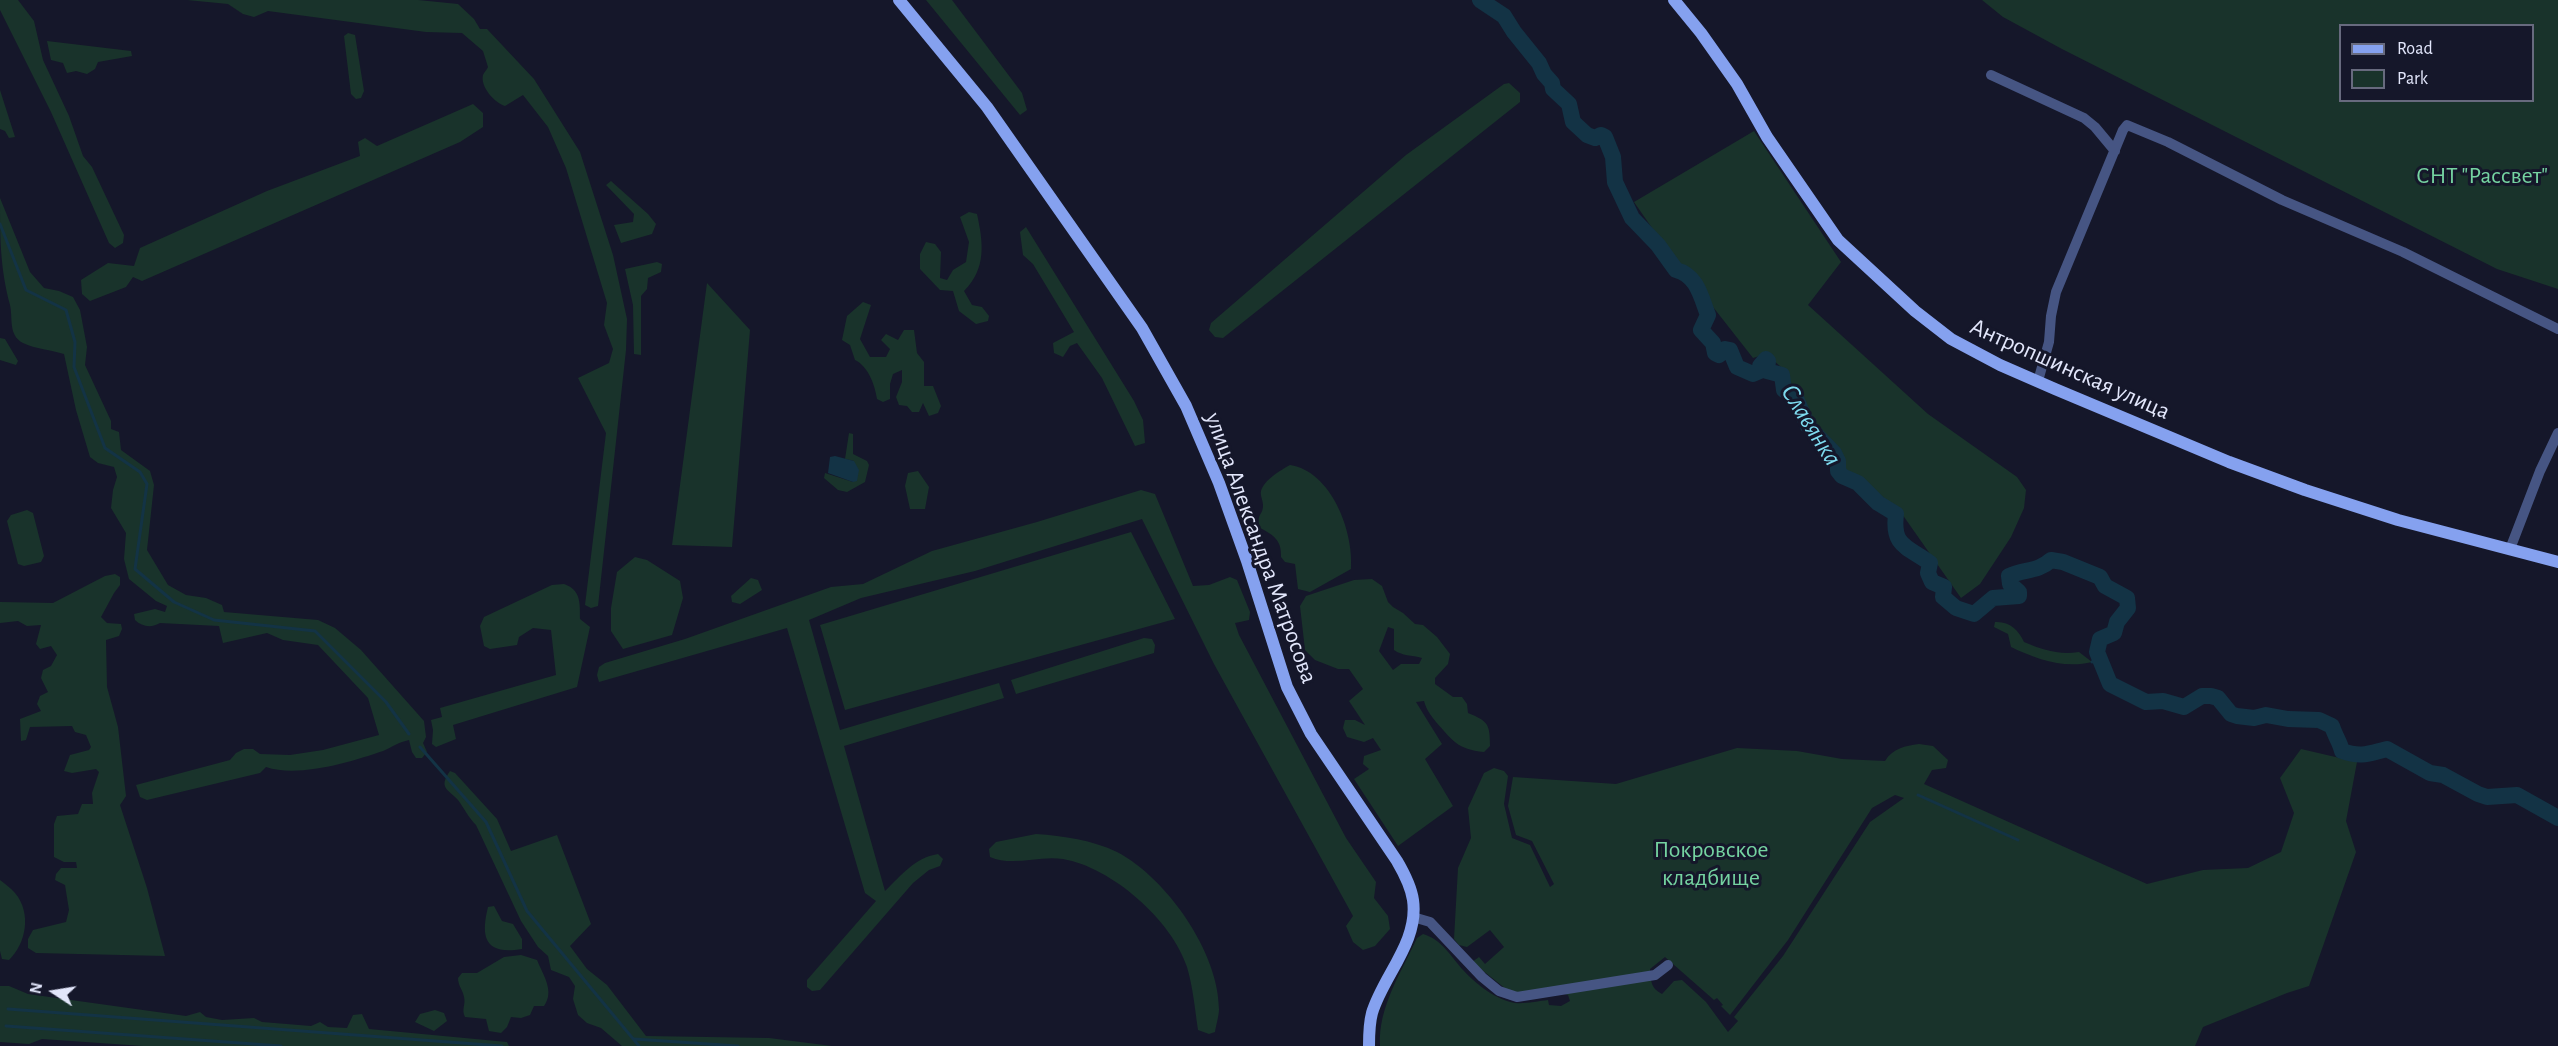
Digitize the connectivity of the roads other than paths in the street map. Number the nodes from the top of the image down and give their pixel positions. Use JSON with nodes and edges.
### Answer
{"nodes":[{"id":1,"x":899,"y":0,"type":"edge"},
{"id":2,"x":1674,"y":0,"type":"edge"},
{"id":3,"x":1991,"y":75,"type":"dead end"},
{"id":4,"x":2115,"y":151,"type":"junction"},
{"id":5,"x":2558,"y":329,"type":"edge"},
{"id":6,"x":2038,"y":381,"type":"junction"},
{"id":7,"x":2558,"y":433,"type":"edge"},
{"id":8,"x":2510,"y":549,"type":"junction"},
{"id":9,"x":2558,"y":562,"type":"edge"},
{"id":10,"x":1413,"y":917,"type":"junction"},
{"id":11,"x":1668,"y":965,"type":"dead end"},
{"id":12,"x":1369,"y":1046,"type":"edge"}],
"edges":[{"from":1,"to":10,"type":"main road","name":"улица Александра Матросова"},
{"from":2,"to":6,"type":"main road","name":"Антропшинская улица"},
{"from":3,"to":4,"type":"street"},
{"from":4,"to":5,"type":"street"},
{"from":4,"to":6,"type":"street"},
{"from":6,"to":8,"type":"main road","name":"Антропшинская улица"},
{"from":7,"to":8,"type":"street"},
{"from":8,"to":9,"type":"main road","name":"Антропшинская улица"},
{"from":10,"to":11,"type":"street"},
{"from":10,"to":12,"type":"main road"}]}
